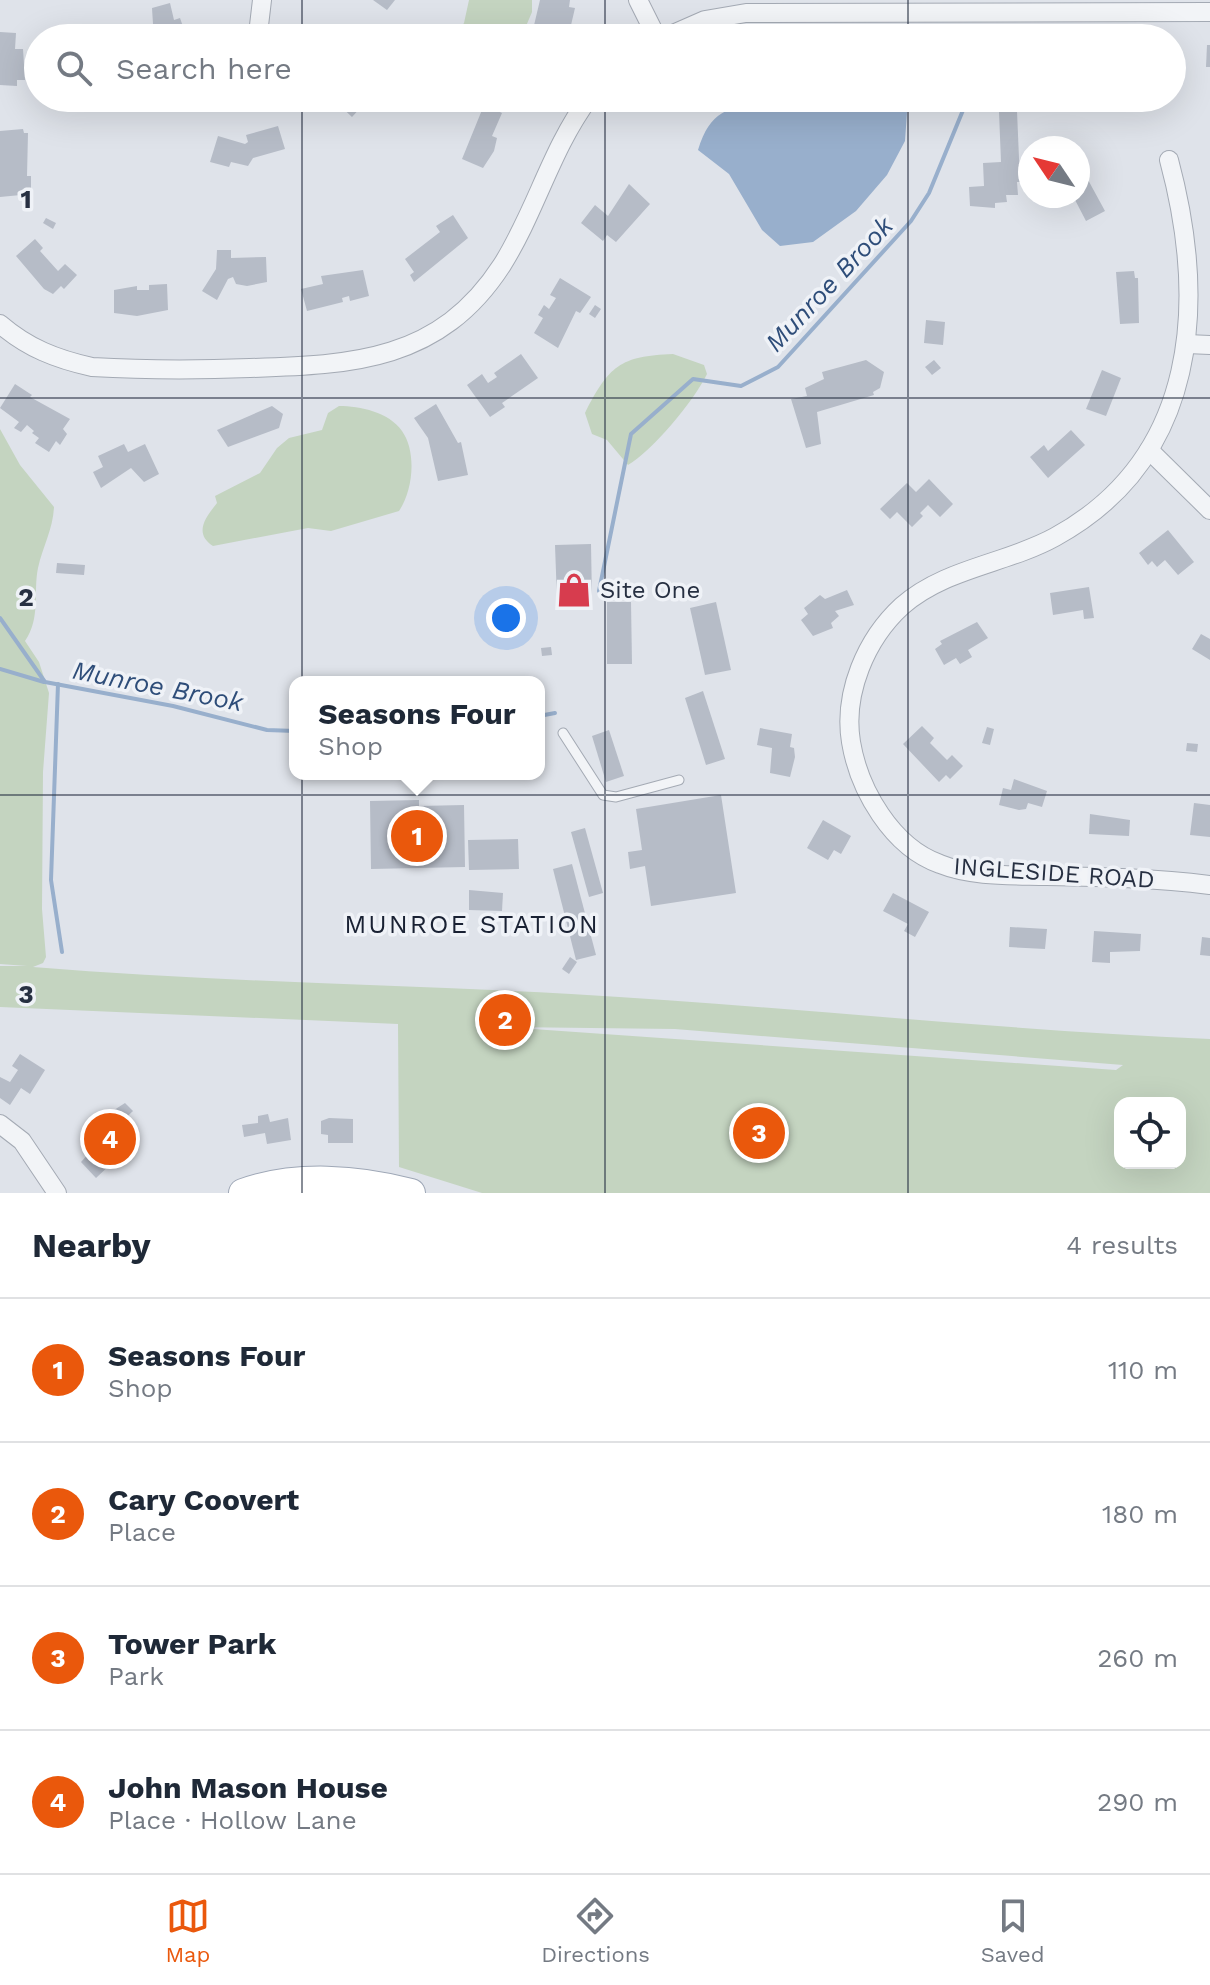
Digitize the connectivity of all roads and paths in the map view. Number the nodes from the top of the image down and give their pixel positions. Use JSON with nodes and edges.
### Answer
{"nodes":[{"id":1,"x":262,"y":0,"type":"edge"},
{"id":2,"x":638,"y":0,"type":"edge"},
{"id":3,"x":1210,"y":12,"type":"edge"},
{"id":4,"x":258,"y":24,"type":"edge"},
{"id":5,"x":650,"y":24,"type":"edge"},
{"id":6,"x":696,"y":24,"type":"edge"},
{"id":7,"x":580,"y":112,"type":"edge"},
{"id":8,"x":1169,"y":160,"type":"dead end"},
{"id":9,"x":0,"y":324,"type":"edge"},
{"id":10,"x":1187,"y":344,"type":"junction"},
{"id":11,"x":1210,"y":345,"type":"edge"},
{"id":12,"x":1149,"y":450,"type":"junction"},
{"id":13,"x":1210,"y":510,"type":"edge"},
{"id":14,"x":563,"y":733,"type":"dead end"},
{"id":15,"x":679,"y":780,"type":"dead end"},
{"id":16,"x":1210,"y":885,"type":"edge"},
{"id":17,"x":0,"y":1124,"type":"edge"},
{"id":18,"x":57,"y":1193,"type":"edge"},
{"id":19,"x":243,"y":1193,"type":"edge"},
{"id":20,"x":411,"y":1193,"type":"edge"}],
"edges":[{"from":1,"to":4,"type":"street"},
{"from":2,"to":5,"type":"street"},
{"from":3,"to":6,"type":"street"},
{"from":7,"to":9,"type":"street"},
{"from":8,"to":10,"type":"street","name":"INGLESIDE ROAD"},
{"from":10,"to":11,"type":"street"},
{"from":10,"to":12,"type":"street","name":"INGLESIDE ROAD"},
{"from":12,"to":13,"type":"street"},
{"from":12,"to":16,"type":"street","name":"INGLESIDE ROAD"},
{"from":14,"to":15,"type":"lane"},
{"from":17,"to":18,"type":"street"},
{"from":19,"to":20,"type":"main road"}]}
